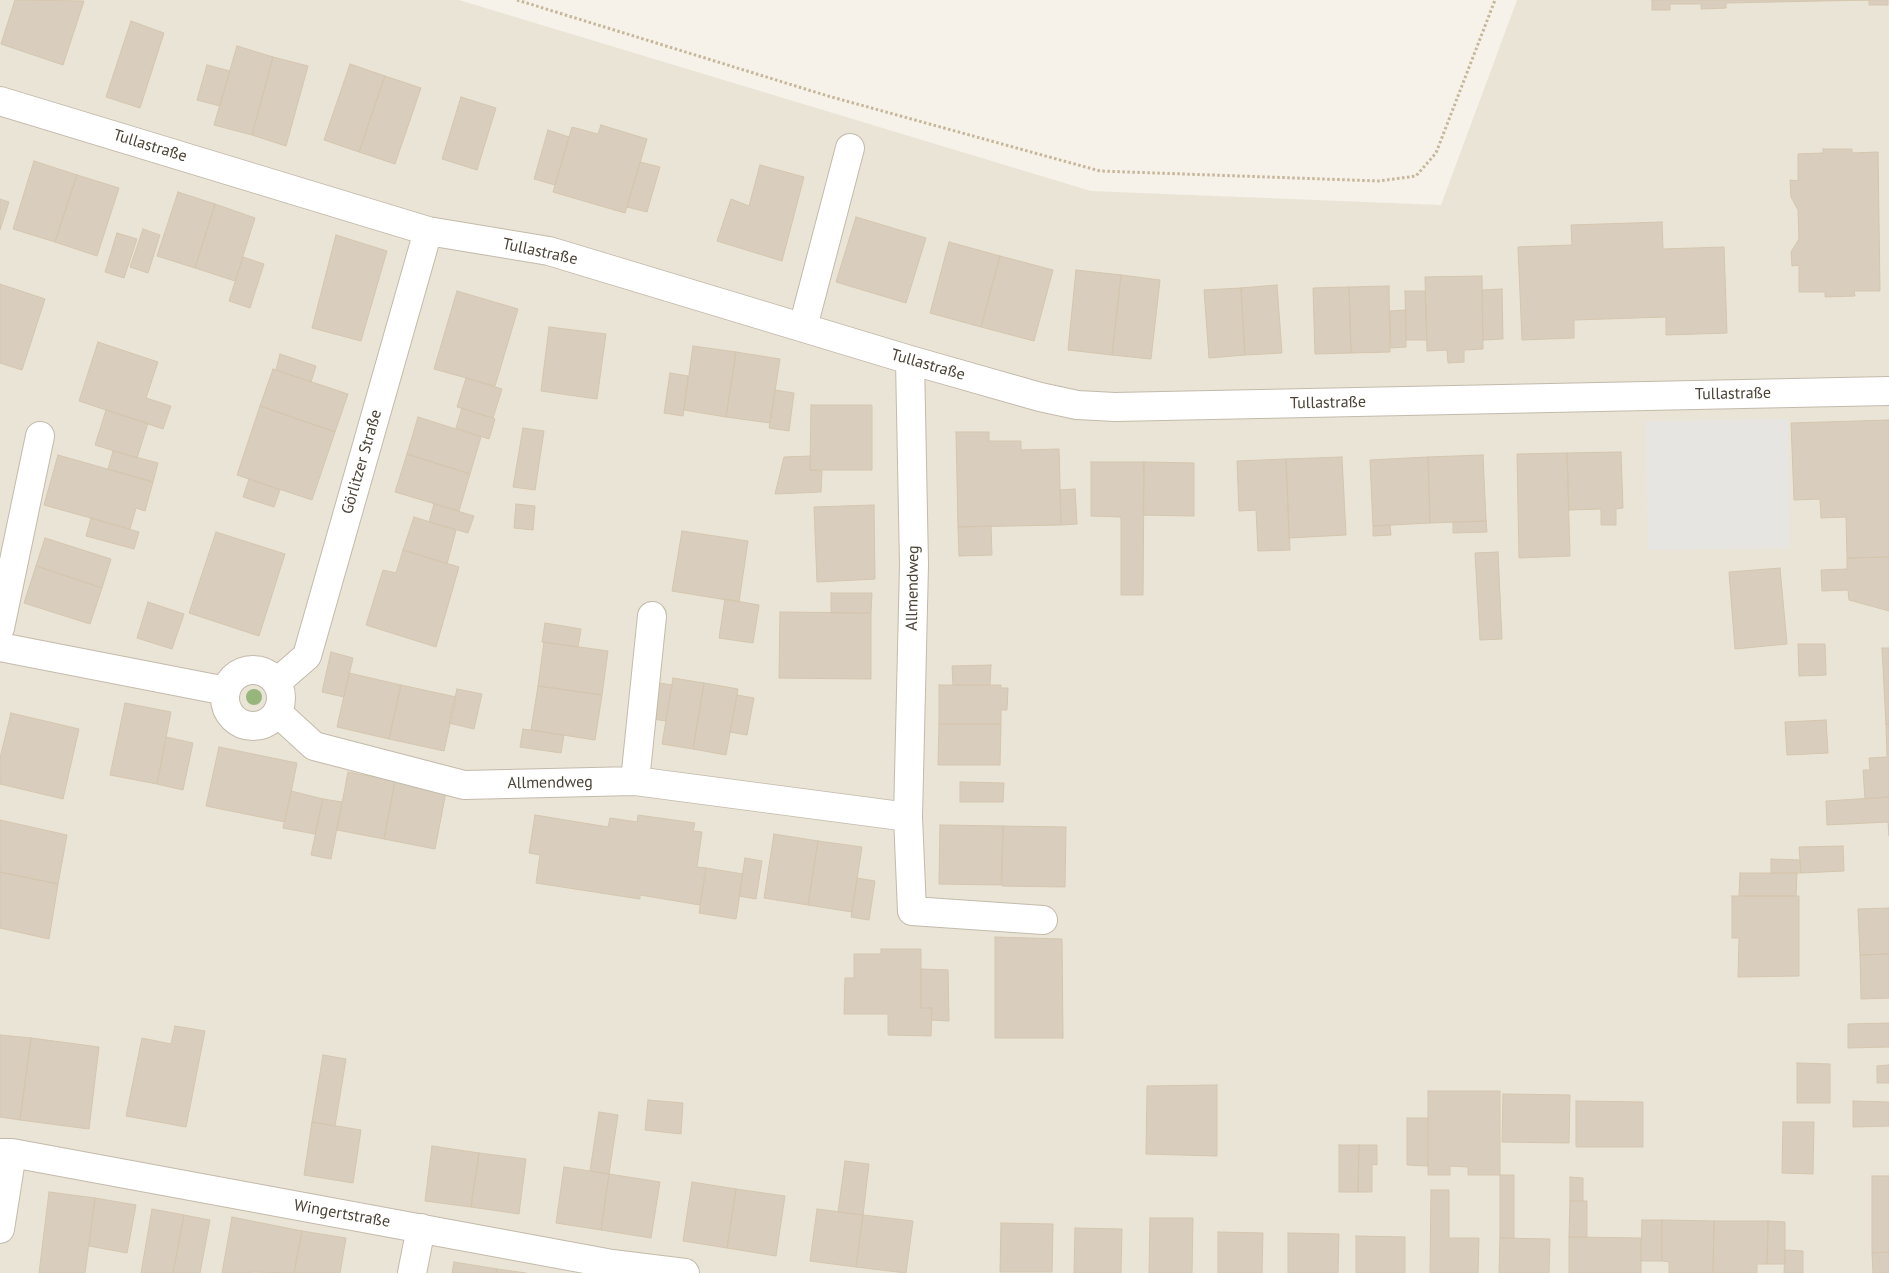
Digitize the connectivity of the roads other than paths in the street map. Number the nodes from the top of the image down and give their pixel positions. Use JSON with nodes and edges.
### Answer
{"nodes":[{"id":1,"x":0,"y":101,"type":"edge"},
{"id":2,"x":850,"y":148,"type":"dead end"},
{"id":3,"x":428,"y":230,"type":"junction"},
{"id":4,"x":802,"y":327,"type":"junction"},
{"id":5,"x":910,"y":360,"type":"junction"},
{"id":6,"x":1889,"y":391,"type":"edge"},
{"id":7,"x":40,"y":436,"type":"dead end"},
{"id":8,"x":652,"y":616,"type":"dead end"},
{"id":9,"x":0,"y":628,"type":"edge"},
{"id":10,"x":0,"y":647,"type":"edge"},
{"id":11,"x":277,"y":682,"type":"junction"},
{"id":12,"x":226,"y":691,"type":"junction"},
{"id":13,"x":278,"y":713,"type":"junction"},
{"id":14,"x":635,"y":781,"type":"junction"},
{"id":15,"x":908,"y":817,"type":"junction"},
{"id":16,"x":1043,"y":920,"type":"dead end"},
{"id":17,"x":6,"y":1153,"type":"edge"},
{"id":18,"x":421,"y":1228,"type":"junction"},
{"id":19,"x":0,"y":1229,"type":"edge"},
{"id":20,"x":612,"y":1268,"type":"edge"},
{"id":21,"x":412,"y":1273,"type":"edge"},
{"id":22,"x":684,"y":1273,"type":"edge"}],
"edges":[{"from":1,"to":3,"type":"street","name":"Tullastraße"},
{"from":2,"to":4,"type":"street"},
{"from":3,"to":4,"type":"street","name":"Tullastraße"},
{"from":3,"to":11,"type":"street","name":"Görlitzer Straße"},
{"from":4,"to":5,"type":"street","name":"Tullastraße"},
{"from":5,"to":6,"type":"street","name":"Tullastraße"},
{"from":5,"to":15,"type":"street","name":"Allmendweg"},
{"from":7,"to":9,"type":"street"},
{"from":8,"to":14,"type":"street"},
{"from":10,"to":12,"type":"street"},
{"from":11,"to":12,"type":"street"},
{"from":11,"to":13,"type":"street"},
{"from":12,"to":13,"type":"street"},
{"from":13,"to":14,"type":"street","name":"Allmendweg"},
{"from":14,"to":15,"type":"street","name":"Allmendweg"},
{"from":15,"to":16,"type":"street","name":"Allmendweg"},
{"from":17,"to":18,"type":"street","name":"Wingertstraße"},
{"from":17,"to":19,"type":"street"},
{"from":18,"to":20,"type":"street","name":"Wingertstraße"},
{"from":18,"to":21,"type":"street"},
{"from":20,"to":22,"type":"street","name":"Wingertstraße"}]}
